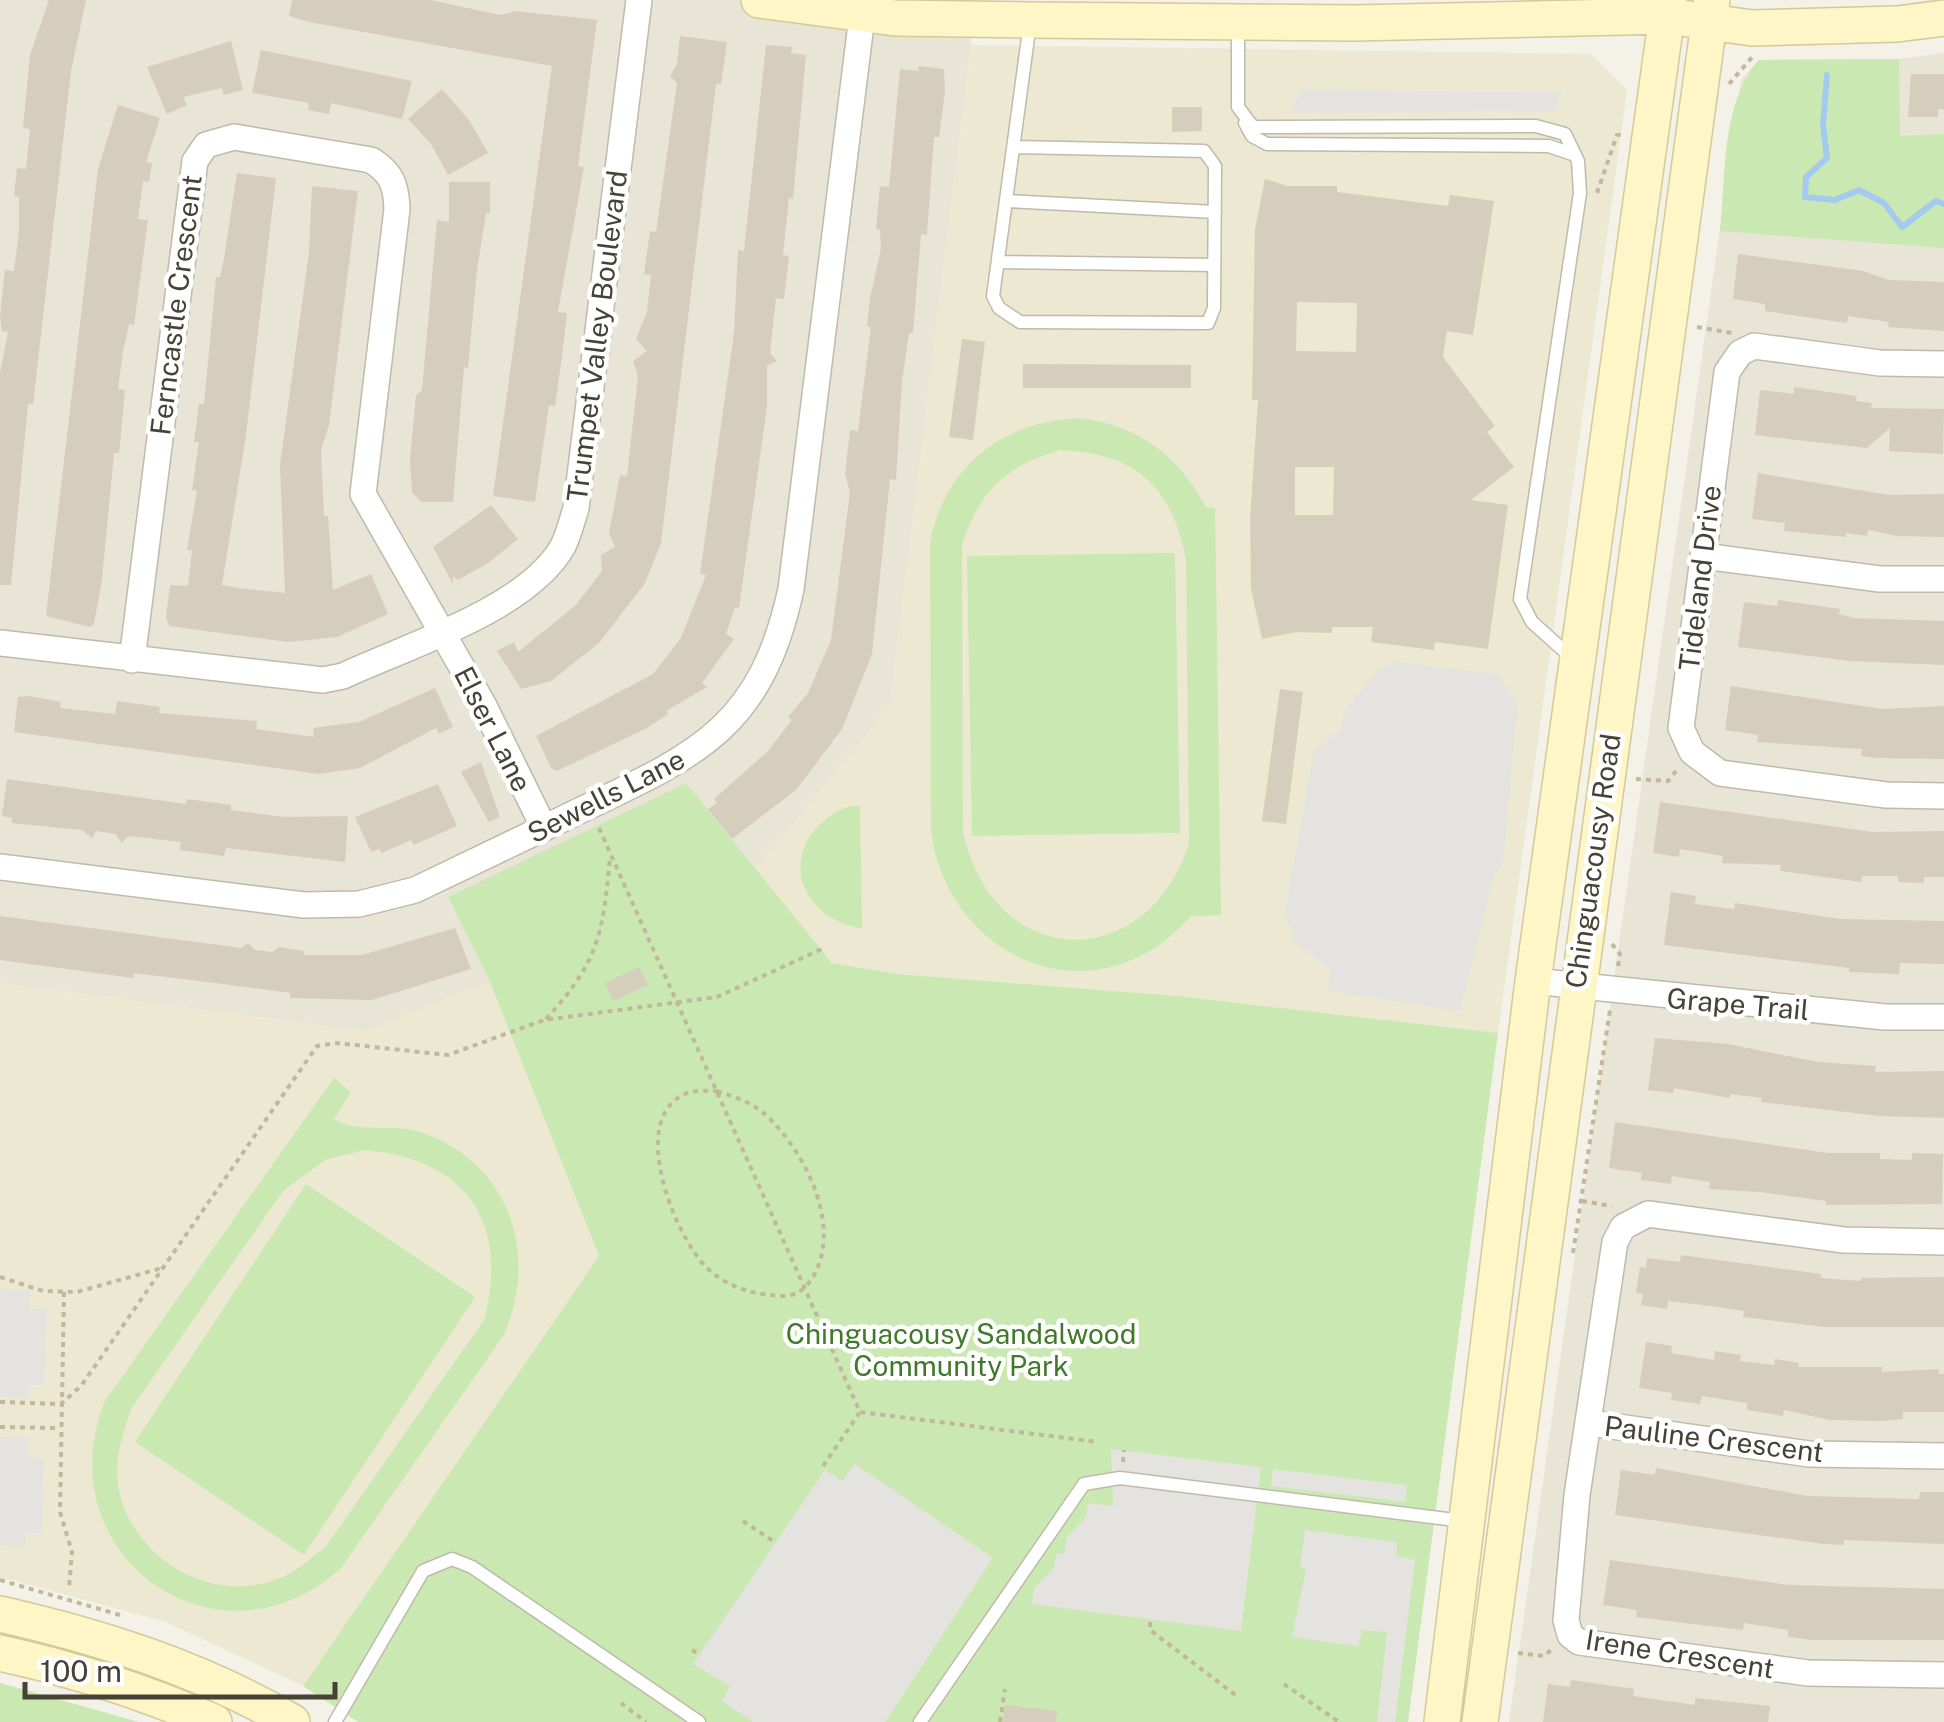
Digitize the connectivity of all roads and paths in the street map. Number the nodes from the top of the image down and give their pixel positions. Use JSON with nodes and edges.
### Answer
{"nodes":[{"id":1,"x":639,"y":0,"type":"edge"},
{"id":2,"x":758,"y":0,"type":"edge"},
{"id":3,"x":864,"y":8,"type":"edge"},
{"id":4,"x":1668,"y":8,"type":"edge"},
{"id":5,"x":1710,"y":11,"type":"edge"},
{"id":6,"x":1944,"y":18,"type":"edge"},
{"id":7,"x":1030,"y":20,"type":"junction"},
{"id":8,"x":1238,"y":21,"type":"junction"},
{"id":9,"x":1238,"y":107,"type":"junction"},
{"id":10,"x":1626,"y":135,"type":"dead end"},
{"id":11,"x":1016,"y":147,"type":"junction"},
{"id":12,"x":1575,"y":155,"type":"junction"},
{"id":13,"x":1580,"y":193,"type":"junction"},
{"id":14,"x":1008,"y":201,"type":"junction"},
{"id":15,"x":1215,"y":212,"type":"junction"},
{"id":16,"x":998,"y":262,"type":"junction"},
{"id":17,"x":1214,"y":265,"type":"junction"},
{"id":18,"x":1697,"y":327,"type":"dead end"},
{"id":19,"x":1746,"y":350,"type":"junction"},
{"id":20,"x":1944,"y":364,"type":"edge"},
{"id":21,"x":1703,"y":556,"type":"junction"},
{"id":22,"x":1944,"y":580,"type":"edge"},
{"id":23,"x":440,"y":631,"type":"junction"},
{"id":24,"x":0,"y":643,"type":"edge"},
{"id":25,"x":132,"y":660,"type":"junction"},
{"id":26,"x":1578,"y":663,"type":"junction"},
{"id":27,"x":1692,"y":752,"type":"junction"},
{"id":28,"x":1626,"y":778,"type":"dead end"},
{"id":29,"x":1944,"y":796,"type":"edge"},
{"id":30,"x":596,"y":824,"type":"dead end"},
{"id":31,"x":544,"y":828,"type":"junction"},
{"id":32,"x":610,"y":852,"type":"junction"},
{"id":33,"x":0,"y":867,"type":"edge"},
{"id":34,"x":824,"y":948,"type":"dead end"},
{"id":35,"x":1533,"y":981,"type":"junction"},
{"id":36,"x":1576,"y":987,"type":"junction"},
{"id":37,"x":679,"y":1004,"type":"junction"},
{"id":38,"x":1944,"y":1018,"type":"edge"},
{"id":39,"x":544,"y":1020,"type":"junction"},
{"id":40,"x":717,"y":1091,"type":"junction"},
{"id":41,"x":1944,"y":1242,"type":"edge"},
{"id":42,"x":162,"y":1268,"type":"junction"},
{"id":43,"x":0,"y":1276,"type":"edge"},
{"id":44,"x":806,"y":1288,"type":"junction"},
{"id":45,"x":64,"y":1292,"type":"junction"},
{"id":46,"x":0,"y":1402,"type":"edge"},
{"id":47,"x":61,"y":1404,"type":"junction"},
{"id":48,"x":860,"y":1412,"type":"junction"},
{"id":49,"x":1590,"y":1423,"type":"junction"},
{"id":50,"x":0,"y":1427,"type":"edge"},
{"id":51,"x":61,"y":1428,"type":"junction"},
{"id":52,"x":1098,"y":1442,"type":"dead end"},
{"id":53,"x":1124,"y":1450,"type":"dead end"},
{"id":54,"x":1944,"y":1456,"type":"edge"},
{"id":55,"x":824,"y":1466,"type":"dead end"},
{"id":56,"x":1122,"y":1467,"type":"dead end"},
{"id":57,"x":743,"y":1521,"type":"dead end"},
{"id":58,"x":1467,"y":1522,"type":"junction"},
{"id":59,"x":773,"y":1541,"type":"dead end"},
{"id":60,"x":69,"y":1588,"type":"dead end"},
{"id":61,"x":0,"y":1614,"type":"edge"},
{"id":62,"x":1150,"y":1622,"type":"dead end"},
{"id":63,"x":1570,"y":1635,"type":"junction"},
{"id":64,"x":1508,"y":1652,"type":"dead end"},
{"id":65,"x":0,"y":1654,"type":"edge"},
{"id":66,"x":1944,"y":1676,"type":"edge"},
{"id":67,"x":1284,"y":1684,"type":"dead end"},
{"id":68,"x":1005,"y":1690,"type":"dead end"},
{"id":69,"x":1238,"y":1697,"type":"dead end"},
{"id":70,"x":621,"y":1703,"type":"dead end"},
{"id":71,"x":214,"y":1722,"type":"edge"},
{"id":72,"x":292,"y":1722,"type":"edge"},
{"id":73,"x":336,"y":1722,"type":"edge"},
{"id":74,"x":646,"y":1722,"type":"edge"},
{"id":75,"x":699,"y":1722,"type":"edge"},
{"id":76,"x":920,"y":1722,"type":"edge"},
{"id":77,"x":1000,"y":1722,"type":"edge"},
{"id":78,"x":1339,"y":1722,"type":"edge"},
{"id":79,"x":1442,"y":1722,"type":"edge"},
{"id":80,"x":1480,"y":1722,"type":"edge"}],
"edges":[{"from":1,"to":23,"type":"street","name":"Trumpet Valley Boulevard"},
{"from":2,"to":3,"type":"main road"},
{"from":3,"to":7,"type":"main road"},
{"from":3,"to":31,"type":"street","name":"Sewells Lane"},
{"from":4,"to":5,"type":"main road"},
{"from":4,"to":8,"type":"main road"},
{"from":4,"to":26,"type":"main road","name":"Chinguacousy Road"},
{"from":5,"to":6,"type":"main road"},
{"from":5,"to":36,"type":"main road","name":"Chinguacousy Road"},
{"from":7,"to":8,"type":"main road"},
{"from":7,"to":11,"type":"lane"},
{"from":8,"to":9,"type":"lane"},
{"from":9,"to":12,"type":"lane"},
{"from":9,"to":12,"type":"lane"},
{"from":10,"to":13,"type":"path"},
{"from":11,"to":14,"type":"lane"},
{"from":11,"to":15,"type":"lane"},
{"from":12,"to":13,"type":"lane"},
{"from":13,"to":26,"type":"lane"},
{"from":14,"to":15,"type":"lane"},
{"from":14,"to":16,"type":"lane"},
{"from":15,"to":17,"type":"lane"},
{"from":16,"to":17,"type":"lane"},
{"from":16,"to":17,"type":"lane"},
{"from":18,"to":19,"type":"path"},
{"from":19,"to":20,"type":"street"},
{"from":19,"to":21,"type":"street","name":"Tideland Drive"},
{"from":21,"to":22,"type":"street"},
{"from":21,"to":27,"type":"street","name":"Tideland Drive"},
{"from":23,"to":25,"type":"street","name":"Trumpet Valley Boulevard"},
{"from":23,"to":25,"type":"street","name":"Ferncastle Crescent"},
{"from":23,"to":31,"type":"street","name":"Elser Lane"},
{"from":24,"to":25,"type":"street","name":"Trumpet Valley Boulevard"},
{"from":26,"to":35,"type":"main road","name":"Chinguacousy Road"},
{"from":27,"to":28,"type":"path"},
{"from":27,"to":29,"type":"street"},
{"from":30,"to":32,"type":"path"},
{"from":31,"to":33,"type":"street","name":"Sewells Lane"},
{"from":32,"to":37,"type":"path"},
{"from":32,"to":39,"type":"path"},
{"from":34,"to":37,"type":"path"},
{"from":35,"to":36,"type":"street","name":"Grape Trail"},
{"from":35,"to":58,"type":"main road","name":"Chinguacousy Road"},
{"from":36,"to":38,"type":"street","name":"Grape Trail"},
{"from":36,"to":80,"type":"main road","name":"Chinguacousy Road"},
{"from":37,"to":39,"type":"path"},
{"from":37,"to":40,"type":"path"},
{"from":39,"to":42,"type":"path"},
{"from":40,"to":44,"type":"path"},
{"from":40,"to":44,"type":"path"},
{"from":40,"to":44,"type":"path"},
{"from":41,"to":49,"type":"street","name":"Pauline Crescent"},
{"from":42,"to":45,"type":"path"},
{"from":42,"to":47,"type":"path"},
{"from":43,"to":45,"type":"path"},
{"from":44,"to":48,"type":"path"},
{"from":45,"to":47,"type":"path"},
{"from":46,"to":47,"type":"path"},
{"from":47,"to":51,"type":"path"},
{"from":48,"to":52,"type":"path"},
{"from":48,"to":55,"type":"path"},
{"from":49,"to":54,"type":"street","name":"Pauline Crescent"},
{"from":49,"to":63,"type":"street","name":"Irene Crescent"},
{"from":50,"to":51,"type":"path"},
{"from":51,"to":60,"type":"path"},
{"from":53,"to":56,"type":"path"},
{"from":57,"to":59,"type":"path"},
{"from":58,"to":76,"type":"lane"},
{"from":58,"to":79,"type":"main road","name":"Chinguacousy Road"},
{"from":61,"to":72,"type":"main road"},
{"from":62,"to":69,"type":"path"},
{"from":63,"to":64,"type":"path"},
{"from":63,"to":66,"type":"street","name":"Irene Crescent"},
{"from":65,"to":71,"type":"main road"},
{"from":67,"to":78,"type":"path"},
{"from":68,"to":77,"type":"path"},
{"from":70,"to":74,"type":"path"},
{"from":73,"to":75,"type":"lane"}]}
